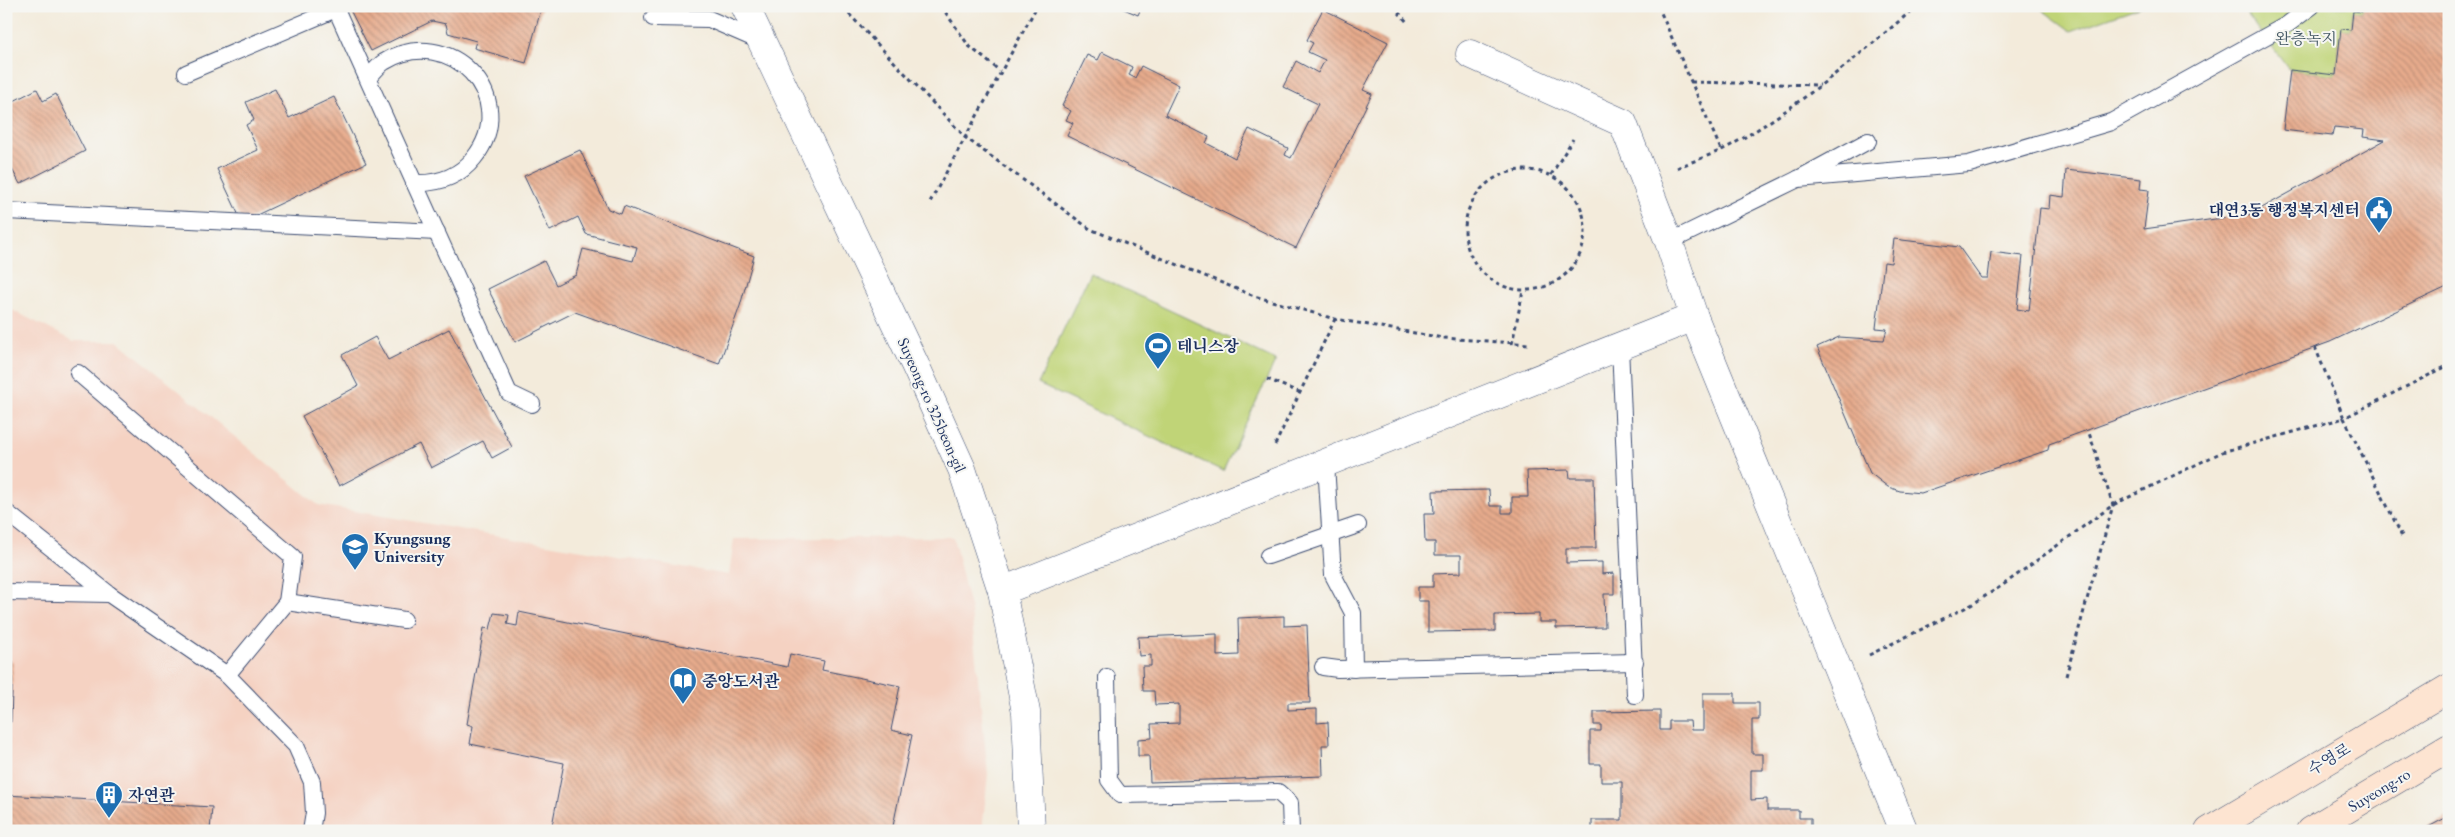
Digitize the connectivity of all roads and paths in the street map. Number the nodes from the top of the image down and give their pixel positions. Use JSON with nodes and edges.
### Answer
{"nodes":[{"id":1,"x":666,"y":6,"type":"edge"},
{"id":2,"x":744,"y":6,"type":"edge"},
{"id":3,"x":941,"y":6,"type":"edge"},
{"id":4,"x":1037,"y":6,"type":"edge"},
{"id":5,"x":1393,"y":6,"type":"edge"},
{"id":6,"x":1658,"y":6,"type":"edge"},
{"id":7,"x":1916,"y":6,"type":"edge"},
{"id":8,"x":2312,"y":6,"type":"edge"},
{"id":9,"x":312,"y":13,"type":"edge"},
{"id":10,"x":849,"y":14,"type":"dead end"},
{"id":11,"x":1407,"y":22,"type":"dead end"},
{"id":12,"x":762,"y":42,"type":"junction"},
{"id":13,"x":1470,"y":54,"type":"dead end"},
{"id":14,"x":1000,"y":71,"type":"junction"},
{"id":15,"x":186,"y":73,"type":"dead end"},
{"id":16,"x":368,"y":78,"type":"junction"},
{"id":17,"x":1691,"y":82,"type":"junction"},
{"id":18,"x":1820,"y":85,"type":"junction"},
{"id":19,"x":966,"y":138,"type":"junction"},
{"id":20,"x":1573,"y":139,"type":"dead end"},
{"id":21,"x":1868,"y":141,"type":"dead end"},
{"id":22,"x":1721,"y":150,"type":"junction"},
{"id":23,"x":1551,"y":175,"type":"junction"},
{"id":24,"x":1798,"y":179,"type":"junction"},
{"id":25,"x":1646,"y":181,"type":"junction"},
{"id":26,"x":414,"y":182,"type":"junction"},
{"id":27,"x":930,"y":202,"type":"dead end"},
{"id":28,"x":6,"y":210,"type":"edge"},
{"id":29,"x":436,"y":232,"type":"junction"},
{"id":30,"x":1669,"y":242,"type":"junction"},
{"id":31,"x":1523,"y":290,"type":"junction"},
{"id":32,"x":1694,"y":317,"type":"junction"},
{"id":33,"x":1335,"y":319,"type":"junction"},
{"id":34,"x":1512,"y":344,"type":"junction"},
{"id":35,"x":1532,"y":344,"type":"dead end"},
{"id":36,"x":1620,"y":346,"type":"junction"},
{"id":37,"x":2315,"y":347,"type":"dead end"},
{"id":38,"x":2449,"y":365,"type":"edge"},
{"id":39,"x":78,"y":373,"type":"dead end"},
{"id":40,"x":1267,"y":379,"type":"dead end"},
{"id":41,"x":1299,"y":392,"type":"junction"},
{"id":42,"x":532,"y":404,"type":"dead end"},
{"id":43,"x":2344,"y":418,"type":"junction"},
{"id":44,"x":2088,"y":430,"type":"dead end"},
{"id":45,"x":1326,"y":464,"type":"junction"},
{"id":46,"x":1256,"y":489,"type":"junction"},
{"id":47,"x":2113,"y":505,"type":"junction"},
{"id":48,"x":6,"y":512,"type":"edge"},
{"id":49,"x":1358,"y":525,"type":"dead end"},
{"id":50,"x":1330,"y":534,"type":"junction"},
{"id":51,"x":2402,"y":536,"type":"dead end"},
{"id":52,"x":1268,"y":556,"type":"dead end"},
{"id":53,"x":1002,"y":591,"type":"junction"},
{"id":54,"x":6,"y":592,"type":"edge"},
{"id":55,"x":109,"y":594,"type":"junction"},
{"id":56,"x":287,"y":602,"type":"junction"},
{"id":57,"x":404,"y":620,"type":"dead end"},
{"id":58,"x":1635,"y":662,"type":"junction"},
{"id":59,"x":1323,"y":667,"type":"dead end"},
{"id":60,"x":1354,"y":668,"type":"junction"},
{"id":61,"x":1838,"y":670,"type":"junction"},
{"id":62,"x":227,"y":675,"type":"junction"},
{"id":63,"x":2066,"y":676,"type":"dead end"},
{"id":64,"x":1107,"y":678,"type":"dead end"},
{"id":65,"x":2449,"y":688,"type":"edge"},
{"id":66,"x":1635,"y":695,"type":"dead end"},
{"id":67,"x":2449,"y":748,"type":"edge"},
{"id":68,"x":311,"y":831,"type":"edge"},
{"id":69,"x":1031,"y":831,"type":"edge"},
{"id":70,"x":1291,"y":831,"type":"edge"},
{"id":71,"x":1904,"y":831,"type":"edge"},
{"id":72,"x":2209,"y":831,"type":"edge"},
{"id":73,"x":2310,"y":831,"type":"edge"}],
"edges":[{"from":1,"to":12,"type":"lane"},
{"from":2,"to":12,"type":"street","name":"Suyeong-ro 325beon-gil"},
{"from":3,"to":14,"type":"path"},
{"from":4,"to":14,"type":"path"},
{"from":5,"to":11,"type":"path"},
{"from":6,"to":17,"type":"path"},
{"from":7,"to":18,"type":"path"},
{"from":8,"to":24,"type":"lane"},
{"from":9,"to":15,"type":"lane"},
{"from":9,"to":16,"type":"lane"},
{"from":10,"to":19,"type":"path"},
{"from":12,"to":53,"type":"street","name":"Suyeong-ro 325beon-gil"},
{"from":13,"to":25,"type":"street"},
{"from":14,"to":19,"type":"path"},
{"from":16,"to":26,"type":"lane"},
{"from":16,"to":26,"type":"lane"},
{"from":17,"to":18,"type":"path"},
{"from":17,"to":22,"type":"path"},
{"from":18,"to":22,"type":"path"},
{"from":19,"to":27,"type":"path"},
{"from":19,"to":33,"type":"path"},
{"from":20,"to":23,"type":"path"},
{"from":21,"to":24,"type":"lane"},
{"from":22,"to":25,"type":"path"},
{"from":23,"to":31,"type":"path"},
{"from":23,"to":31,"type":"path"},
{"from":24,"to":30,"type":"lane"},
{"from":25,"to":30,"type":"street"},
{"from":26,"to":29,"type":"lane"},
{"from":28,"to":29,"type":"lane"},
{"from":29,"to":42,"type":"lane"},
{"from":30,"to":32,"type":"street"},
{"from":31,"to":34,"type":"path"},
{"from":32,"to":36,"type":"street"},
{"from":32,"to":61,"type":"street"},
{"from":33,"to":34,"type":"path"},
{"from":33,"to":41,"type":"path"},
{"from":34,"to":35,"type":"path"},
{"from":36,"to":45,"type":"street"},
{"from":36,"to":58,"type":"lane"},
{"from":37,"to":43,"type":"path"},
{"from":38,"to":43,"type":"path"},
{"from":39,"to":56,"type":"lane"},
{"from":40,"to":41,"type":"path"},
{"from":41,"to":46,"type":"path"},
{"from":43,"to":47,"type":"path"},
{"from":43,"to":51,"type":"path"},
{"from":44,"to":47,"type":"path"},
{"from":45,"to":46,"type":"street"},
{"from":45,"to":50,"type":"lane"},
{"from":46,"to":53,"type":"street"},
{"from":47,"to":61,"type":"path"},
{"from":47,"to":63,"type":"path"},
{"from":48,"to":55,"type":"lane"},
{"from":49,"to":50,"type":"lane"},
{"from":50,"to":52,"type":"lane"},
{"from":50,"to":60,"type":"lane"},
{"from":53,"to":69,"type":"street","name":"Suyeong-ro 325beon-gil"},
{"from":54,"to":55,"type":"lane"},
{"from":55,"to":62,"type":"lane"},
{"from":56,"to":57,"type":"lane"},
{"from":56,"to":62,"type":"lane"},
{"from":58,"to":60,"type":"lane"},
{"from":58,"to":66,"type":"lane"},
{"from":59,"to":60,"type":"lane"},
{"from":61,"to":71,"type":"street"},
{"from":62,"to":68,"type":"lane"},
{"from":64,"to":70,"type":"lane"},
{"from":65,"to":72,"type":"main road","name":"수영로"},
{"from":67,"to":73,"type":"main road","name":"Suyeong-ro"}]}
